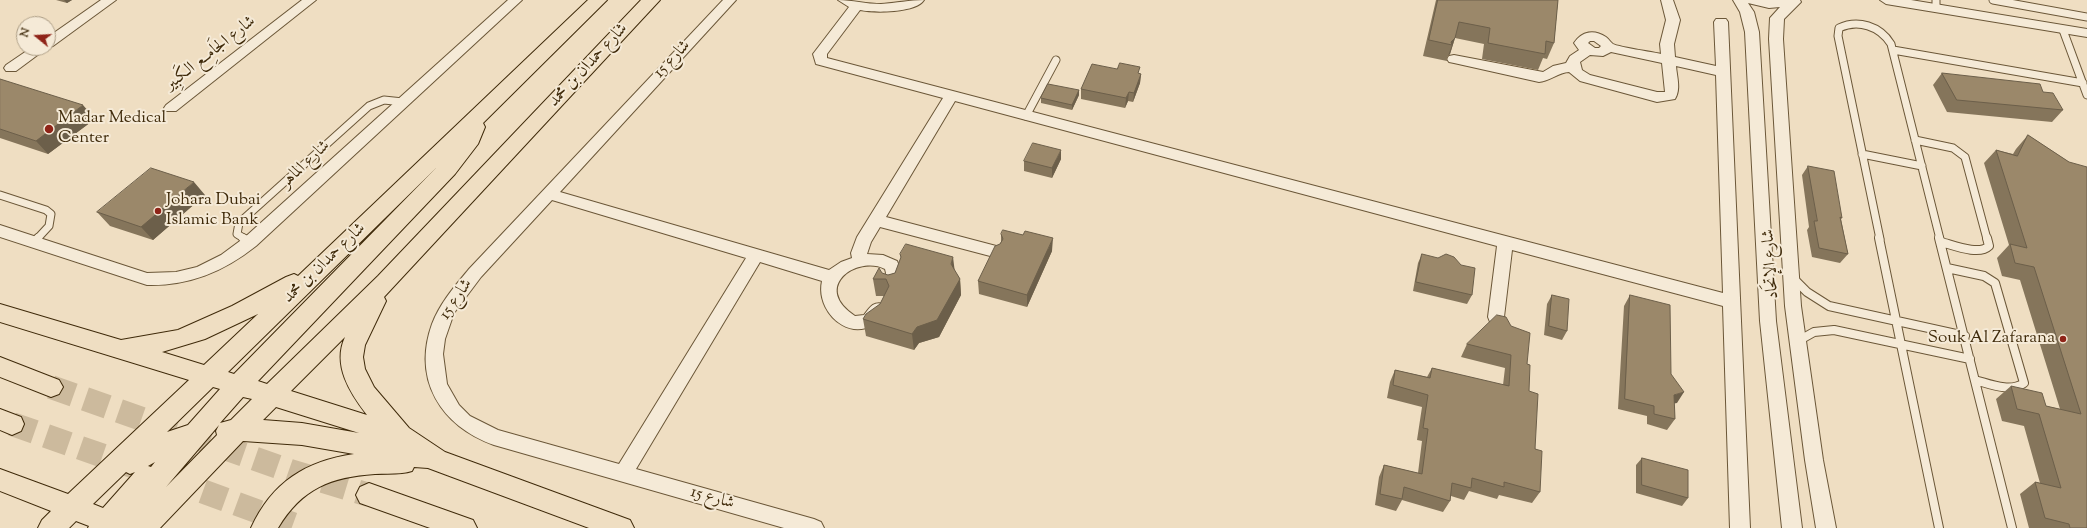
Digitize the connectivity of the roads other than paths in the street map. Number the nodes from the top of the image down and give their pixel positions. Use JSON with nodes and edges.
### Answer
{"nodes":[{"id":1,"x":110,"y":0,"type":"edge"},
{"id":2,"x":310,"y":0,"type":"edge"},
{"id":3,"x":516,"y":0,"type":"edge"},
{"id":4,"x":598,"y":0,"type":"edge"},
{"id":5,"x":651,"y":0,"type":"edge"},
{"id":6,"x":730,"y":0,"type":"edge"},
{"id":7,"x":918,"y":0,"type":"edge"},
{"id":8,"x":1667,"y":0,"type":"edge"},
{"id":9,"x":1739,"y":0,"type":"edge"},
{"id":10,"x":1751,"y":0,"type":"edge"},
{"id":11,"x":1886,"y":0,"type":"edge"},
{"id":12,"x":1993,"y":0,"type":"edge"},
{"id":13,"x":1795,"y":1,"type":"edge"},
{"id":14,"x":851,"y":2,"type":"edge"},
{"id":15,"x":1936,"y":4,"type":"edge"},
{"id":16,"x":2087,"y":18,"type":"edge"},
{"id":17,"x":1721,"y":22,"type":"dead end"},
{"id":18,"x":2063,"y":30,"type":"junction"},
{"id":19,"x":2087,"y":34,"type":"edge"},
{"id":20,"x":56,"y":37,"type":"edge"},
{"id":21,"x":1892,"y":50,"type":"junction"},
{"id":22,"x":28,"y":56,"type":"edge"},
{"id":23,"x":1454,"y":59,"type":"dead end"},
{"id":24,"x":1056,"y":60,"type":"dead end"},
{"id":25,"x":1669,"y":60,"type":"junction"},
{"id":26,"x":11,"y":68,"type":"dead end"},
{"id":27,"x":1573,"y":68,"type":"junction"},
{"id":28,"x":1723,"y":72,"type":"junction"},
{"id":29,"x":2083,"y":83,"type":"junction"},
{"id":30,"x":2087,"y":95,"type":"edge"},
{"id":31,"x":951,"y":96,"type":"junction"},
{"id":32,"x":403,"y":102,"type":"junction"},
{"id":33,"x":171,"y":108,"type":"dead end"},
{"id":34,"x":479,"y":114,"type":"junction"},
{"id":35,"x":1026,"y":116,"type":"junction"},
{"id":36,"x":1915,"y":140,"type":"junction"},
{"id":37,"x":1862,"y":154,"type":"junction"},
{"id":38,"x":1922,"y":166,"type":"junction"},
{"id":39,"x":549,"y":194,"type":"junction"},
{"id":40,"x":0,"y":195,"type":"edge"},
{"id":41,"x":876,"y":220,"type":"junction"},
{"id":42,"x":0,"y":230,"type":"edge"},
{"id":43,"x":34,"y":242,"type":"junction"},
{"id":44,"x":250,"y":242,"type":"junction"},
{"id":45,"x":1941,"y":242,"type":"junction"},
{"id":46,"x":1505,"y":243,"type":"junction"},
{"id":47,"x":994,"y":250,"type":"edge"},
{"id":48,"x":756,"y":255,"type":"junction"},
{"id":49,"x":860,"y":262,"type":"junction"},
{"id":50,"x":321,"y":268,"type":"junction"},
{"id":51,"x":1947,"y":268,"type":"junction"},
{"id":52,"x":832,"y":277,"type":"junction"},
{"id":53,"x":1792,"y":277,"type":"junction"},
{"id":54,"x":386,"y":282,"type":"junction"},
{"id":55,"x":891,"y":284,"type":"edge"},
{"id":56,"x":882,"y":302,"type":"edge"},
{"id":57,"x":1732,"y":302,"type":"junction"},
{"id":58,"x":0,"y":313,"type":"edge"},
{"id":59,"x":1496,"y":317,"type":"edge"},
{"id":60,"x":1895,"y":321,"type":"junction"},
{"id":61,"x":1964,"y":336,"type":"junction"},
{"id":62,"x":1798,"y":341,"type":"junction"},
{"id":63,"x":1900,"y":343,"type":"junction"},
{"id":64,"x":121,"y":348,"type":"junction"},
{"id":65,"x":1970,"y":359,"type":"junction"},
{"id":66,"x":0,"y":367,"type":"edge"},
{"id":67,"x":208,"y":376,"type":"junction"},
{"id":68,"x":1975,"y":380,"type":"junction"},
{"id":69,"x":239,"y":385,"type":"junction"},
{"id":70,"x":51,"y":387,"type":"tunnel mouth"},
{"id":71,"x":271,"y":395,"type":"junction"},
{"id":72,"x":237,"y":430,"type":"junction"},
{"id":73,"x":190,"y":435,"type":"junction"},
{"id":74,"x":400,"y":436,"type":"junction"},
{"id":75,"x":436,"y":460,"type":"junction"},
{"id":76,"x":624,"y":474,"type":"junction"},
{"id":77,"x":0,"y":480,"type":"edge"},
{"id":78,"x":369,"y":495,"type":"tunnel mouth"},
{"id":79,"x":72,"y":508,"type":"junction"},
{"id":80,"x":111,"y":526,"type":"edge"},
{"id":81,"x":51,"y":528,"type":"edge"},
{"id":82,"x":138,"y":528,"type":"edge"},
{"id":83,"x":143,"y":528,"type":"edge"},
{"id":84,"x":264,"y":528,"type":"edge"},
{"id":85,"x":464,"y":528,"type":"edge"},
{"id":86,"x":621,"y":528,"type":"edge"},
{"id":87,"x":814,"y":528,"type":"edge"},
{"id":88,"x":1740,"y":528,"type":"edge"},
{"id":89,"x":1792,"y":528,"type":"edge"},
{"id":90,"x":1826,"y":528,"type":"edge"},
{"id":91,"x":1939,"y":528,"type":"edge"},
{"id":92,"x":2012,"y":528,"type":"edge"}],
"edges":[{"from":1,"to":20,"type":"street"},
{"from":2,"to":33,"type":"street","name":"شارع الجَامِع الكَبِير"},
{"from":3,"to":32,"type":"street","name":"شارع الماهر"},
{"from":4,"to":34,"type":"main road","name":"شارع حمدان بن محمد"},
{"from":5,"to":54,"type":"main road","name":"شارع حمدان بن محمد"},
{"from":6,"to":39,"type":"street","name":"شارع 15"},
{"from":7,"to":14,"type":"street"},
{"from":8,"to":25,"type":"street"},
{"from":9,"to":89,"type":"street","name":"شارع الإتحَاد"},
{"from":10,"to":13,"type":"street"},
{"from":11,"to":15,"type":"street"},
{"from":12,"to":16,"type":"lane"},
{"from":13,"to":53,"type":"street","name":"شارع الإتحَاد"},
{"from":14,"to":31,"type":"street"},
{"from":15,"to":18,"type":"street"},
{"from":17,"to":28,"type":"street"},
{"from":18,"to":19,"type":"street"},
{"from":18,"to":29,"type":"lane"},
{"from":21,"to":29,"type":"lane"},
{"from":21,"to":36,"type":"lane"},
{"from":21,"to":37,"type":"lane"},
{"from":22,"to":26,"type":"street"},
{"from":23,"to":27,"type":"street"},
{"from":24,"to":35,"type":"lane"},
{"from":25,"to":27,"type":"street"},
{"from":25,"to":27,"type":"street"},
{"from":25,"to":28,"type":"street"},
{"from":28,"to":57,"type":"street"},
{"from":29,"to":30,"type":"lane"},
{"from":31,"to":35,"type":"street"},
{"from":31,"to":41,"type":"street"},
{"from":32,"to":44,"type":"street","name":"شارع الماهر"},
{"from":32,"to":44,"type":"lane"},
{"from":34,"to":50,"type":"main road","name":"شارع حمدان بن محمد"},
{"from":34,"to":69,"type":"main road"},
{"from":35,"to":46,"type":"street"},
{"from":36,"to":38,"type":"lane"},
{"from":36,"to":45,"type":"lane"},
{"from":37,"to":38,"type":"lane"},
{"from":37,"to":60,"type":"lane"},
{"from":38,"to":45,"type":"lane"},
{"from":39,"to":48,"type":"street"},
{"from":39,"to":76,"type":"street","name":"شارع 15"},
{"from":40,"to":43,"type":"lane"},
{"from":41,"to":47,"type":"street"},
{"from":41,"to":49,"type":"street"},
{"from":42,"to":43,"type":"street","name":"شارع الماهر"},
{"from":43,"to":44,"type":"street","name":"شارع الماهر"},
{"from":45,"to":51,"type":"lane"},
{"from":46,"to":57,"type":"street"},
{"from":46,"to":59,"type":"street"},
{"from":48,"to":52,"type":"street"},
{"from":48,"to":76,"type":"street"},
{"from":49,"to":52,"type":"street"},
{"from":49,"to":55,"type":"street"},
{"from":50,"to":64,"type":"main road"},
{"from":50,"to":67,"type":"main road","name":"شارع حمدان بن محمد"},
{"from":51,"to":61,"type":"lane"},
{"from":51,"to":68,"type":"lane"},
{"from":52,"to":56,"type":"street"},
{"from":53,"to":60,"type":"lane"},
{"from":53,"to":62,"type":"street","name":"شارع الإتحَاد"},
{"from":54,"to":71,"type":"main road","name":"شارع حمدان بن محمد"},
{"from":54,"to":74,"type":"main road"},
{"from":57,"to":88,"type":"street"},
{"from":58,"to":64,"type":"main road"},
{"from":60,"to":61,"type":"lane"},
{"from":60,"to":63,"type":"lane"},
{"from":61,"to":65,"type":"lane"},
{"from":62,"to":63,"type":"lane"},
{"from":62,"to":90,"type":"street","name":"شارع الإتحَاد"},
{"from":63,"to":65,"type":"lane"},
{"from":63,"to":91,"type":"lane"},
{"from":64,"to":67,"type":"main road"},
{"from":65,"to":68,"type":"lane"},
{"from":66,"to":70,"type":"main road"},
{"from":67,"to":69,"type":"main road"},
{"from":67,"to":73,"type":"main road"},
{"from":67,"to":79,"type":"main road","name":"شارع حمدان بن محمد"},
{"from":68,"to":92,"type":"lane"},
{"from":69,"to":71,"type":"main road"},
{"from":69,"to":73,"type":"main road"},
{"from":71,"to":72,"type":"main road","name":"شارع حمدان بن محمد"},
{"from":71,"to":74,"type":"main road"},
{"from":72,"to":73,"type":"main road"},
{"from":72,"to":75,"type":"main road"},
{"from":72,"to":83,"type":"main road","name":"شارع حمدان بن محمد"},
{"from":73,"to":79,"type":"main road"},
{"from":73,"to":80,"type":"main road"},
{"from":73,"to":82,"type":"main road"},
{"from":74,"to":75,"type":"main road"},
{"from":75,"to":84,"type":"main road"},
{"from":75,"to":86,"type":"main road"},
{"from":76,"to":87,"type":"street","name":"شارع 15"},
{"from":77,"to":79,"type":"main road"},
{"from":78,"to":85,"type":"main road"},
{"from":79,"to":80,"type":"main road"},
{"from":79,"to":81,"type":"main road","name":"شارع حمدان بن محمد"}]}
